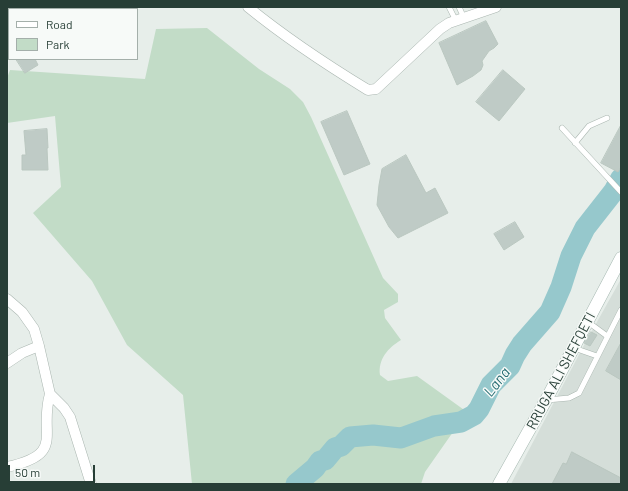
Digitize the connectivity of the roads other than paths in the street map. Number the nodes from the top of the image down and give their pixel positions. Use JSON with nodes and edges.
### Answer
{"nodes":[{"id":1,"x":248,"y":7,"type":"edge"},
{"id":2,"x":449,"y":7,"type":"edge"},
{"id":3,"x":459,"y":7,"type":"edge"},
{"id":4,"x":496,"y":7,"type":"edge"},
{"id":5,"x":460,"y":20,"type":"junction"},
{"id":6,"x":607,"y":118,"type":"dead end"},
{"id":7,"x":562,"y":128,"type":"dead end"},
{"id":8,"x":576,"y":143,"type":"junction"},
{"id":9,"x":621,"y":192,"type":"edge"},
{"id":10,"x":621,"y":258,"type":"edge"},
{"id":11,"x":7,"y":299,"type":"edge"},
{"id":12,"x":621,"y":310,"type":"edge"},
{"id":13,"x":588,"y":322,"type":"junction"},
{"id":14,"x":607,"y":336,"type":"junction"},
{"id":15,"x":39,"y":346,"type":"junction"},
{"id":16,"x":573,"y":348,"type":"junction"},
{"id":17,"x":597,"y":356,"type":"junction"},
{"id":18,"x":7,"y":363,"type":"edge"},
{"id":19,"x":50,"y":394,"type":"junction"},
{"id":20,"x":546,"y":400,"type":"junction"},
{"id":21,"x":7,"y":467,"type":"edge"},
{"id":22,"x":91,"y":484,"type":"edge"},
{"id":23,"x":499,"y":484,"type":"edge"}],
"edges":[{"from":1,"to":5,"type":"street"},
{"from":2,"to":5,"type":"lane"},
{"from":3,"to":5,"type":"lane"},
{"from":4,"to":5,"type":"street"},
{"from":6,"to":8,"type":"lane"},
{"from":7,"to":8,"type":"lane"},
{"from":8,"to":9,"type":"lane"},
{"from":10,"to":13,"type":"main road","name":"RRUGA ALI SHEFQETI"},
{"from":11,"to":15,"type":"street"},
{"from":12,"to":14,"type":"lane"},
{"from":13,"to":14,"type":"lane"},
{"from":13,"to":16,"type":"main road","name":"RRUGA ALI SHEFQETI"},
{"from":14,"to":17,"type":"lane"},
{"from":15,"to":18,"type":"street"},
{"from":15,"to":19,"type":"street"},
{"from":16,"to":17,"type":"lane"},
{"from":16,"to":20,"type":"main road","name":"RRUGA ALI SHEFQETI"},
{"from":17,"to":20,"type":"lane"},
{"from":19,"to":21,"type":"street"},
{"from":19,"to":22,"type":"street"},
{"from":20,"to":23,"type":"main road","name":"RRUGA ALI SHEFQETI"}]}
